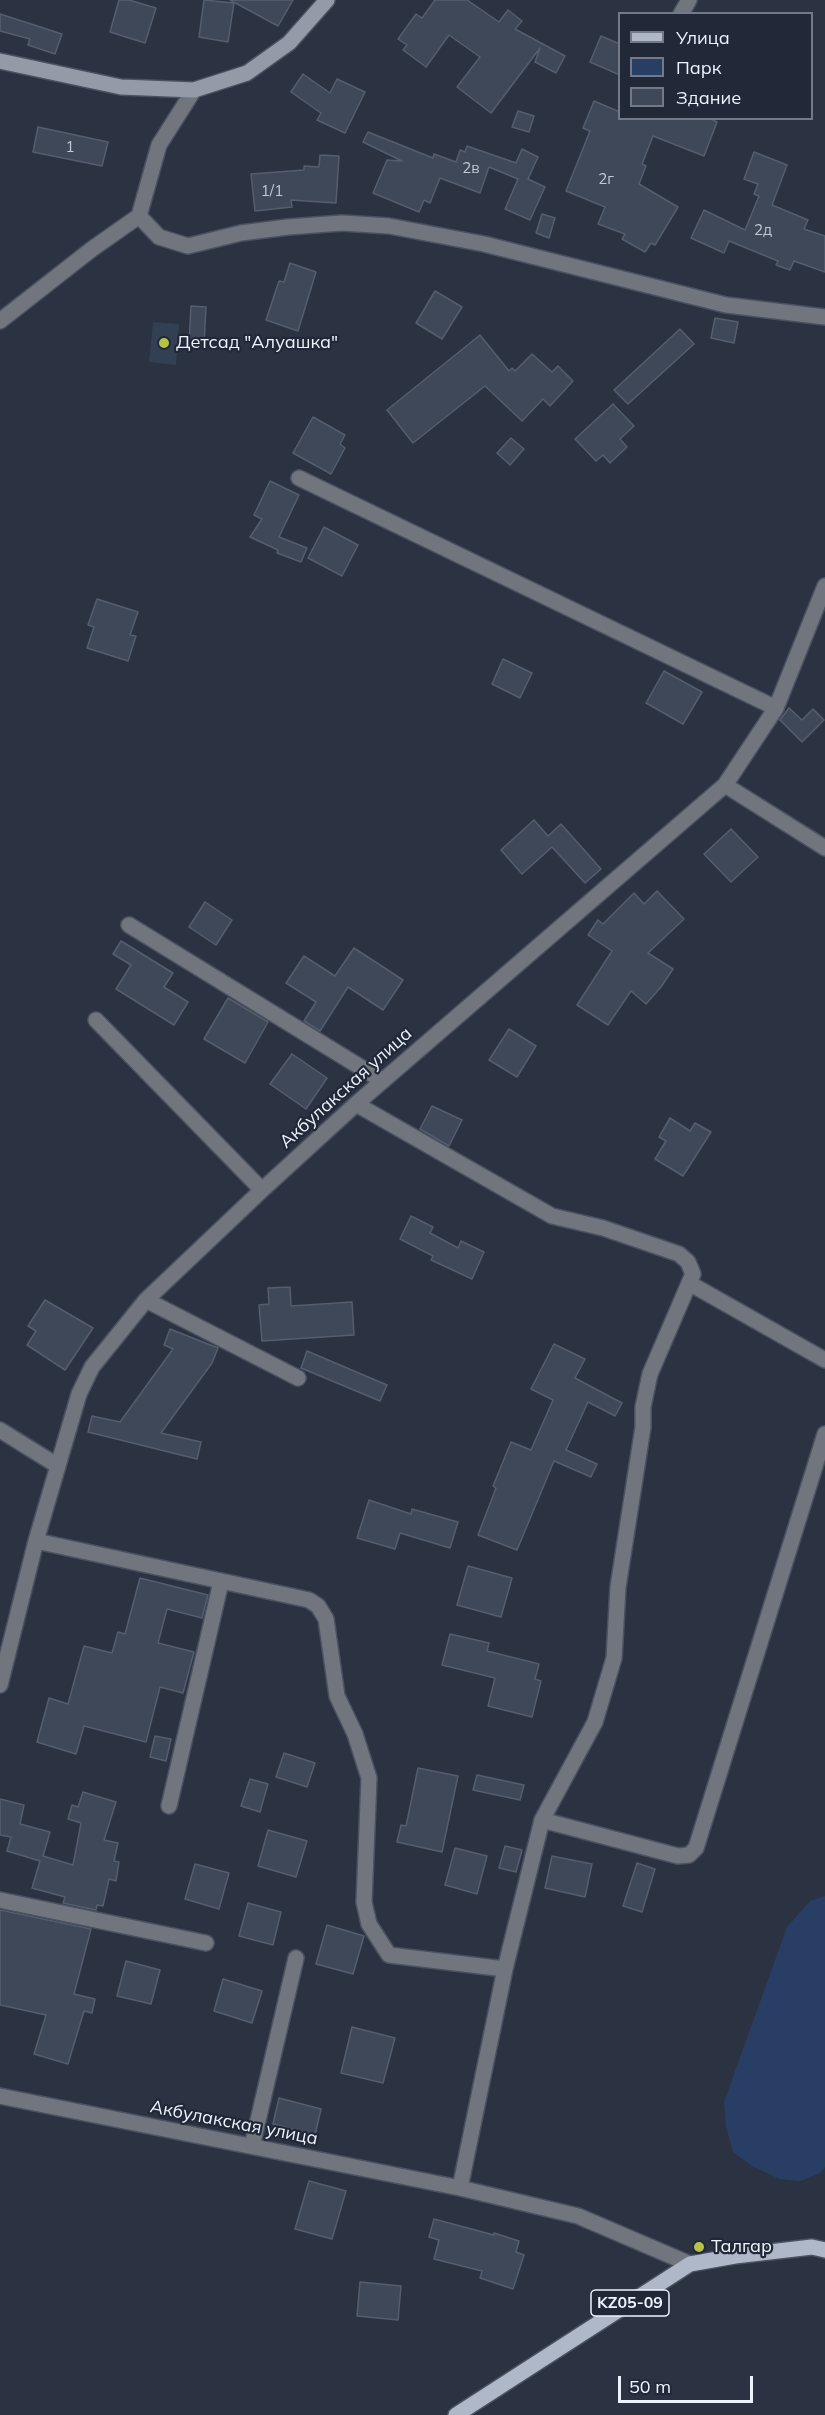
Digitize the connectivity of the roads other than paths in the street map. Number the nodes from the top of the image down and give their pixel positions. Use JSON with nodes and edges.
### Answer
{"nodes":[{"id":1,"x":325,"y":1,"type":"edge"},
{"id":2,"x":0,"y":61,"type":"edge"},
{"id":3,"x":194,"y":90,"type":"junction"},
{"id":4,"x":139,"y":216,"type":"junction"},
{"id":5,"x":825,"y":317,"type":"edge"},
{"id":6,"x":0,"y":321,"type":"edge"},
{"id":7,"x":298,"y":478,"type":"dead end"},
{"id":8,"x":825,"y":586,"type":"edge"},
{"id":9,"x":776,"y":708,"type":"junction"},
{"id":10,"x":725,"y":785,"type":"junction"},
{"id":11,"x":825,"y":848,"type":"edge"},
{"id":12,"x":129,"y":925,"type":"dead end"},
{"id":13,"x":96,"y":1020,"type":"dead end"},
{"id":14,"x":383,"y":1081,"type":"junction"},
{"id":15,"x":356,"y":1104,"type":"junction"},
{"id":16,"x":262,"y":1190,"type":"junction"},
{"id":17,"x":689,"y":1283,"type":"junction"},
{"id":18,"x":146,"y":1300,"type":"junction"},
{"id":19,"x":825,"y":1360,"type":"edge"},
{"id":20,"x":298,"y":1378,"type":"dead end"},
{"id":21,"x":825,"y":1434,"type":"edge"},
{"id":22,"x":2,"y":1435,"type":"edge"},
{"id":23,"x":58,"y":1466,"type":"junction"},
{"id":24,"x":36,"y":1541,"type":"junction"},
{"id":25,"x":221,"y":1582,"type":"junction"},
{"id":26,"x":0,"y":1685,"type":"edge"},
{"id":27,"x":169,"y":1806,"type":"dead end"},
{"id":28,"x":542,"y":1820,"type":"junction"},
{"id":29,"x":0,"y":1900,"type":"edge"},
{"id":30,"x":206,"y":1942,"type":"dead end"},
{"id":31,"x":296,"y":1958,"type":"dead end"},
{"id":32,"x":505,"y":1969,"type":"junction"},
{"id":33,"x":0,"y":2096,"type":"edge"},
{"id":34,"x":252,"y":2146,"type":"junction"},
{"id":35,"x":460,"y":2188,"type":"junction"},
{"id":36,"x":825,"y":2250,"type":"edge"},
{"id":37,"x":690,"y":2264,"type":"junction"},
{"id":38,"x":456,"y":2415,"type":"edge"}],
"edges":[{"from":1,"to":3,"type":"main road"},
{"from":2,"to":3,"type":"main road"},
{"from":3,"to":4,"type":"street"},
{"from":4,"to":5,"type":"street"},
{"from":4,"to":6,"type":"street"},
{"from":7,"to":9,"type":"street"},
{"from":8,"to":9,"type":"street","name":"Акбулакская улица"},
{"from":9,"to":10,"type":"street","name":"Акбулакская улица"},
{"from":10,"to":11,"type":"street"},
{"from":10,"to":14,"type":"street","name":"Акбулакская улица"},
{"from":12,"to":14,"type":"street"},
{"from":13,"to":16,"type":"street"},
{"from":14,"to":15,"type":"street","name":"Акбулакская улица"},
{"from":15,"to":16,"type":"street","name":"Акбулакская улица"},
{"from":15,"to":17,"type":"street"},
{"from":16,"to":18,"type":"street","name":"Акбулакская улица"},
{"from":17,"to":19,"type":"street"},
{"from":17,"to":28,"type":"street"},
{"from":18,"to":20,"type":"street"},
{"from":18,"to":23,"type":"street","name":"Акбулакская улица"},
{"from":21,"to":28,"type":"street"},
{"from":22,"to":23,"type":"street"},
{"from":23,"to":24,"type":"street","name":"Акбулакская улица"},
{"from":24,"to":25,"type":"street"},
{"from":24,"to":26,"type":"street","name":"Акбулакская улица"},
{"from":25,"to":27,"type":"street"},
{"from":25,"to":32,"type":"street"},
{"from":28,"to":32,"type":"street"},
{"from":29,"to":30,"type":"street"},
{"from":31,"to":34,"type":"street"},
{"from":32,"to":35,"type":"street"},
{"from":33,"to":34,"type":"street","name":"Акбулакская улица"},
{"from":34,"to":35,"type":"street","name":"Акбулакская улица"},
{"from":35,"to":37,"type":"street","name":"Акбулакская улица"},
{"from":36,"to":37,"type":"main road","number":"KZ05-09"},
{"from":37,"to":38,"type":"main road","number":"KZ05-09"}]}
